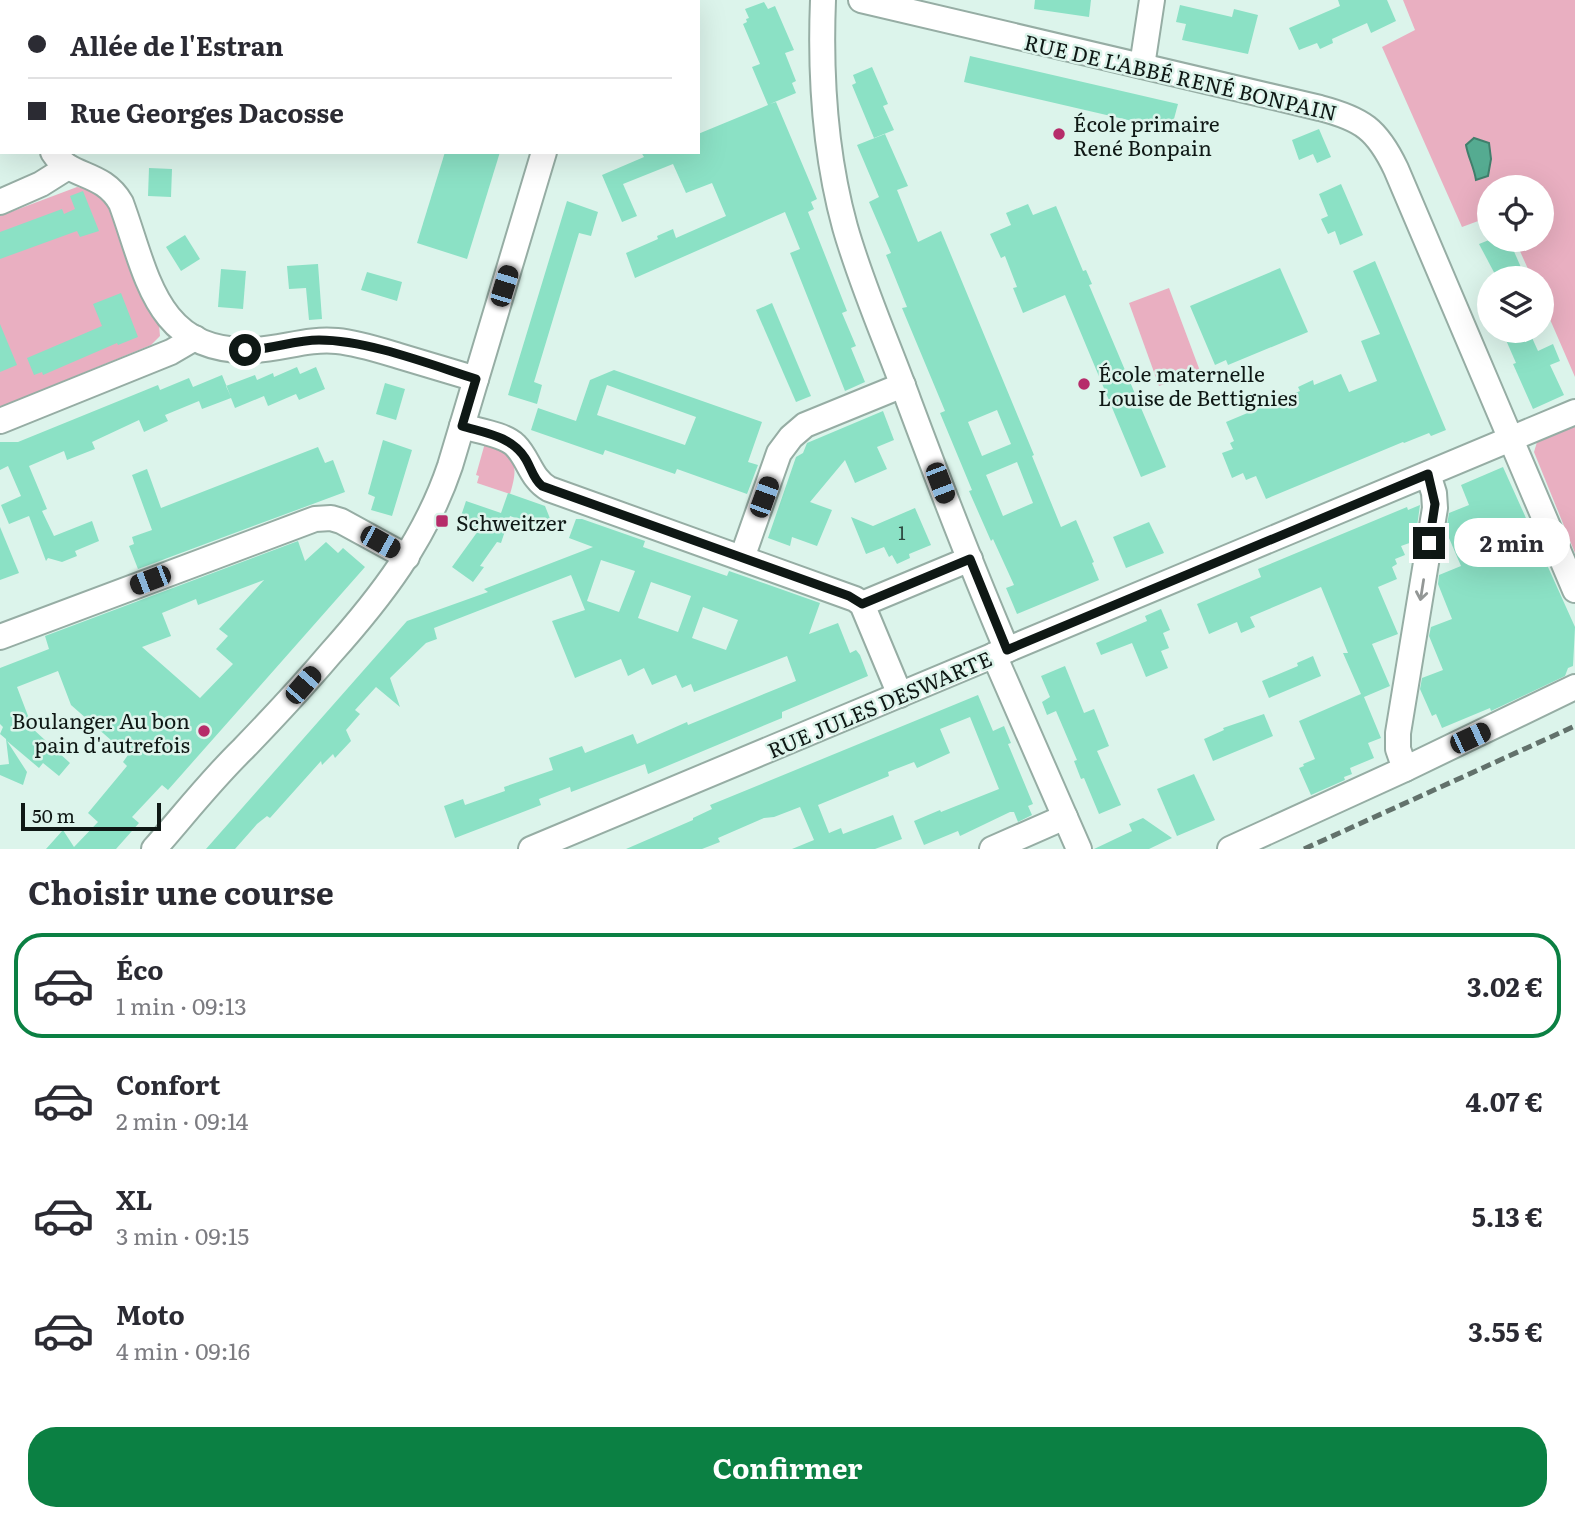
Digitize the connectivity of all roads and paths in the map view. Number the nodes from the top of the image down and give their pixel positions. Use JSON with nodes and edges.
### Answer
{"nodes":[{"id":1,"x":823,"y":0,"type":"edge"},
{"id":2,"x":861,"y":0,"type":"edge"},
{"id":3,"x":1152,"y":0,"type":"edge"},
{"id":4,"x":1142,"y":66,"type":"junction"},
{"id":5,"x":543,"y":154,"type":"edge"},
{"id":6,"x":60,"y":160,"type":"edge"},
{"id":7,"x":0,"y":202,"type":"edge"},
{"id":8,"x":195,"y":338,"type":"junction"},
{"id":9,"x":476,"y":379,"type":"junction"},
{"id":10,"x":903,"y":385,"type":"junction"},
{"id":11,"x":1575,"y":412,"type":"edge"},
{"id":12,"x":0,"y":421,"type":"edge"},
{"id":13,"x":462,"y":426,"type":"junction"},
{"id":14,"x":1511,"y":440,"type":"junction"},
{"id":15,"x":1428,"y":474,"type":"junction"},
{"id":16,"x":407,"y":557,"type":"junction"},
{"id":17,"x":742,"y":558,"type":"junction"},
{"id":18,"x":970,"y":559,"type":"junction"},
{"id":19,"x":1575,"y":590,"type":"edge"},
{"id":20,"x":862,"y":604,"type":"junction"},
{"id":21,"x":0,"y":637,"type":"edge"},
{"id":22,"x":1001,"y":652,"type":"junction"},
{"id":23,"x":1575,"y":687,"type":"edge"},
{"id":24,"x":900,"y":695,"type":"junction"},
{"id":25,"x":1405,"y":769,"type":"junction"},
{"id":26,"x":1065,"y":817,"type":"junction"},
{"id":27,"x":537,"y":848,"type":"edge"},
{"id":28,"x":154,"y":849,"type":"edge"},
{"id":29,"x":992,"y":849,"type":"edge"},
{"id":30,"x":1079,"y":849,"type":"edge"},
{"id":31,"x":1230,"y":849,"type":"edge"}],
"edges":[{"from":1,"to":10,"type":"street"},
{"from":2,"to":4,"type":"street","name":"RUE DE L'ABBÉ RENÉ BONPAIN"},
{"from":3,"to":4,"type":"street"},
{"from":4,"to":14,"type":"street","name":"RUE DE L'ABBÉ RENÉ BONPAIN"},
{"from":5,"to":9,"type":"street"},
{"from":6,"to":7,"type":"street"},
{"from":6,"to":8,"type":"street"},
{"from":8,"to":9,"type":"street"},
{"from":8,"to":12,"type":"street"},
{"from":9,"to":13,"type":"street"},
{"from":10,"to":17,"type":"street"},
{"from":10,"to":18,"type":"street"},
{"from":11,"to":14,"type":"street","name":"RUE JULES DESWARTE"},
{"from":13,"to":16,"type":"street"},
{"from":13,"to":17,"type":"street"},
{"from":14,"to":15,"type":"street","name":"RUE JULES DESWARTE"},
{"from":14,"to":19,"type":"street","name":"RUE DE L'ABBÉ RENÉ BONPAIN"},
{"from":15,"to":22,"type":"street","name":"RUE JULES DESWARTE"},
{"from":15,"to":25,"type":"street","one_way":true},
{"from":16,"to":21,"type":"street"},
{"from":16,"to":28,"type":"street"},
{"from":17,"to":20,"type":"street"},
{"from":18,"to":20,"type":"street"},
{"from":18,"to":22,"type":"street"},
{"from":20,"to":24,"type":"street"},
{"from":22,"to":24,"type":"street","name":"RUE JULES DESWARTE"},
{"from":22,"to":26,"type":"street"},
{"from":23,"to":25,"type":"street"},
{"from":24,"to":27,"type":"street","name":"RUE JULES DESWARTE"},
{"from":25,"to":31,"type":"street"},
{"from":26,"to":29,"type":"street"},
{"from":26,"to":30,"type":"street"}]}
